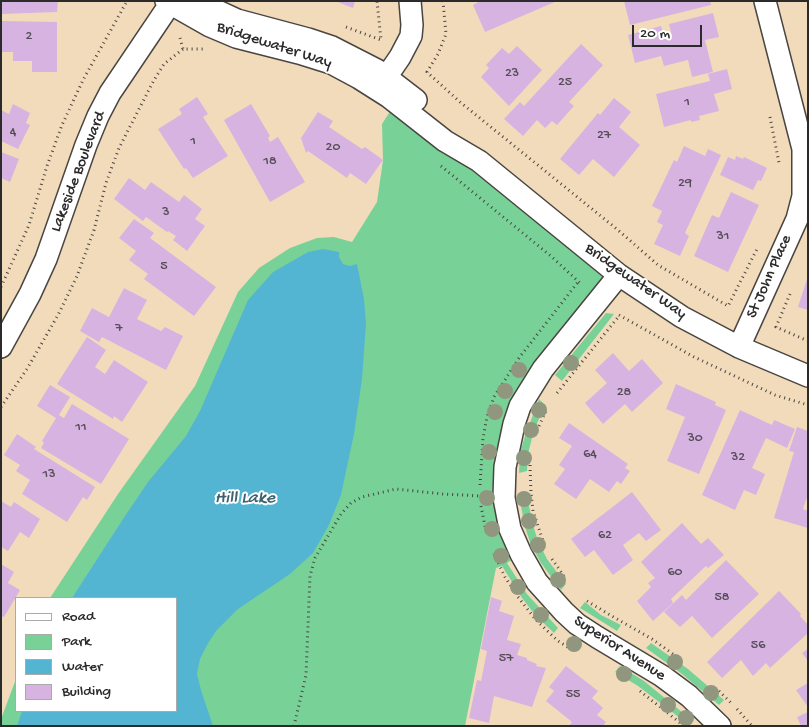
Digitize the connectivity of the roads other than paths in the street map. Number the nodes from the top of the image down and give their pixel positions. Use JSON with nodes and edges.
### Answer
{"nodes":[{"id":1,"x":196,"y":1,"type":"edge"},
{"id":2,"x":410,"y":1,"type":"edge"},
{"id":3,"x":765,"y":1,"type":"edge"},
{"id":4,"x":169,"y":2,"type":"edge"},
{"id":5,"x":382,"y":83,"type":"junction"},
{"id":6,"x":619,"y":275,"type":"junction"},
{"id":7,"x":1,"y":347,"type":"edge"},
{"id":8,"x":739,"y":347,"type":"junction"},
{"id":9,"x":808,"y":376,"type":"edge"},
{"id":10,"x":720,"y":726,"type":"edge"}],
"edges":[{"from":1,"to":5,"type":"street","name":"Bridgewater Way"},
{"from":2,"to":5,"type":"street"},
{"from":3,"to":8,"type":"street","name":"St John Place"},
{"from":4,"to":5,"type":"street","name":"Bridgewater Way"},
{"from":4,"to":7,"type":"street","name":"Lakeside Boulevard"},
{"from":5,"to":6,"type":"street","name":"Bridgewater Way"},
{"from":6,"to":8,"type":"street","name":"Bridgewater Way"},
{"from":6,"to":10,"type":"street","name":"Superior Avenue"},
{"from":8,"to":9,"type":"street","name":"Bridgewater Way"}]}
